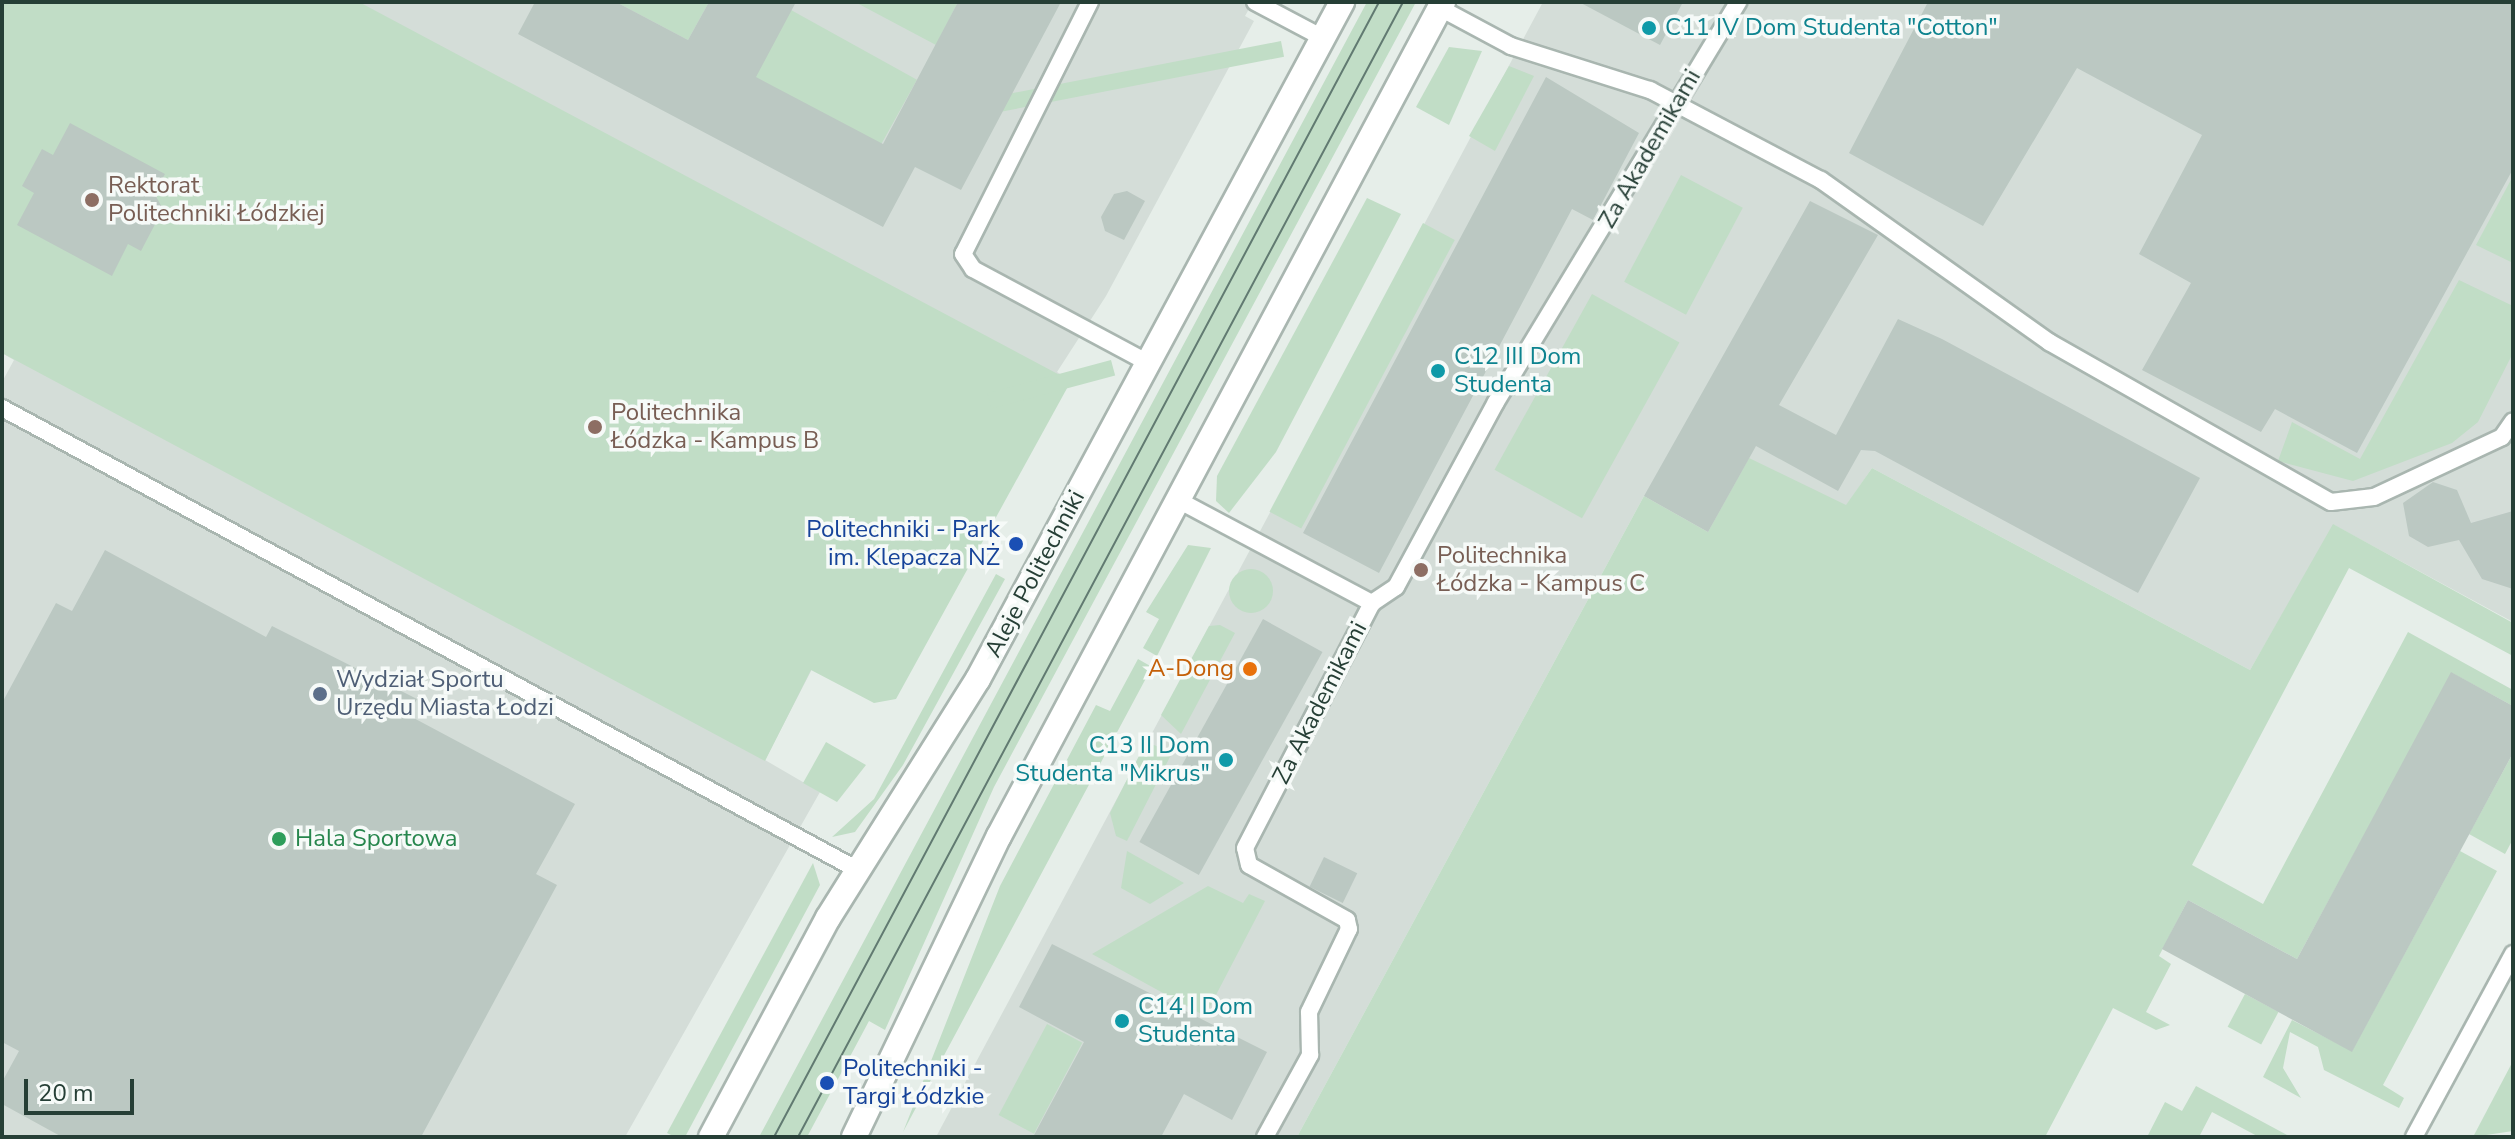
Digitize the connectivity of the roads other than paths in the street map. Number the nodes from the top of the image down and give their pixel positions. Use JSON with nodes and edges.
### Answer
{"nodes":[{"id":1,"x":1090,"y":2,"type":"edge"},
{"id":2,"x":1255,"y":2,"type":"edge"},
{"id":3,"x":1342,"y":2,"type":"edge"},
{"id":4,"x":1738,"y":2,"type":"edge"},
{"id":5,"x":1441,"y":5,"type":"edge"},
{"id":6,"x":1323,"y":38,"type":"junction"},
{"id":7,"x":1672,"y":102,"type":"junction"},
{"id":8,"x":1148,"y":363,"type":"junction"},
{"id":9,"x":2,"y":408,"type":"edge"},
{"id":10,"x":2513,"y":421,"type":"edge"},
{"id":11,"x":1178,"y":500,"type":"junction"},
{"id":12,"x":1372,"y":603,"type":"junction"},
{"id":13,"x":858,"y":870,"type":"junction"},
{"id":14,"x":2513,"y":954,"type":"edge"},
{"id":15,"x":711,"y":1137,"type":"edge"},
{"id":16,"x":854,"y":1137,"type":"edge"},
{"id":17,"x":1265,"y":1137,"type":"edge"},
{"id":18,"x":2414,"y":1137,"type":"edge"}],
"edges":[{"from":1,"to":8,"type":"lane"},
{"from":2,"to":6,"type":"lane"},
{"from":3,"to":6,"type":"main road","name":"Aleje Politechniki"},
{"from":4,"to":7,"type":"lane","name":"Za Akademikami"},
{"from":5,"to":7,"type":"lane"},
{"from":5,"to":11,"type":"main road"},
{"from":6,"to":8,"type":"main road","name":"Aleje Politechniki"},
{"from":7,"to":10,"type":"lane"},
{"from":7,"to":12,"type":"lane","name":"Za Akademikami"},
{"from":8,"to":13,"type":"main road","name":"Aleje Politechniki"},
{"from":9,"to":13,"type":"lane"},
{"from":11,"to":12,"type":"lane"},
{"from":11,"to":16,"type":"main road"},
{"from":12,"to":17,"type":"lane","name":"Za Akademikami"},
{"from":13,"to":15,"type":"main road","name":"Aleje Politechniki"},
{"from":14,"to":18,"type":"lane"}]}
